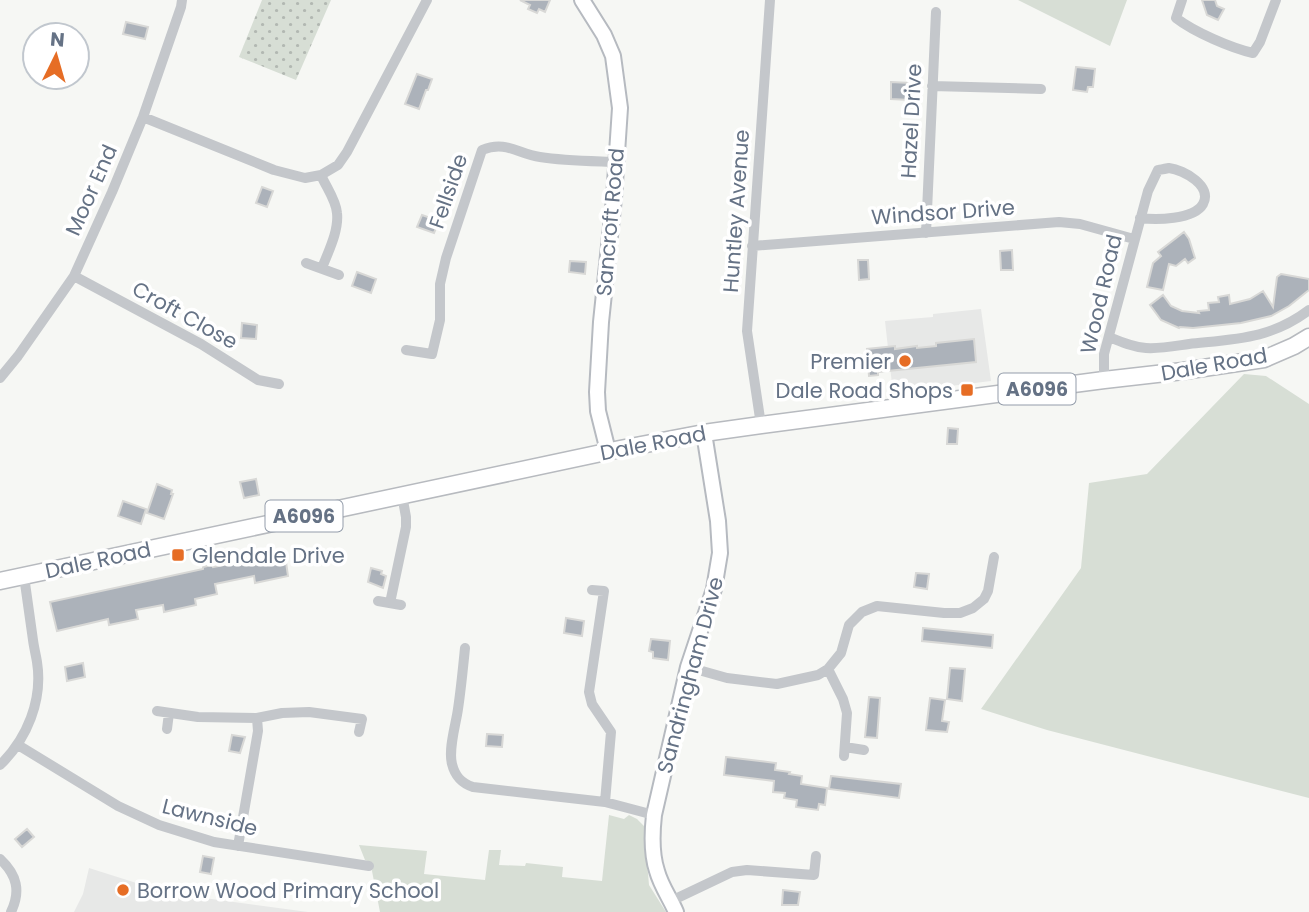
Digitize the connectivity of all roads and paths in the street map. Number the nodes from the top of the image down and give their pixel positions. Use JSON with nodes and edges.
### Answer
{"nodes":[{"id":1,"x":182,"y":0,"type":"edge"},
{"id":2,"x":426,"y":0,"type":"edge"},
{"id":3,"x":582,"y":0,"type":"edge"},
{"id":4,"x":770,"y":0,"type":"edge"},
{"id":5,"x":1182,"y":0,"type":"edge"},
{"id":6,"x":1276,"y":0,"type":"edge"},
{"id":7,"x":936,"y":12,"type":"dead end"},
{"id":8,"x":932,"y":86,"type":"junction"},
{"id":9,"x":1041,"y":89,"type":"dead end"},
{"id":10,"x":143,"y":117,"type":"junction"},
{"id":11,"x":617,"y":162,"type":"junction"},
{"id":12,"x":321,"y":176,"type":"junction"},
{"id":13,"x":1140,"y":218,"type":"junction"},
{"id":14,"x":926,"y":233,"type":"junction"},
{"id":15,"x":1134,"y":239,"type":"junction"},
{"id":16,"x":752,"y":246,"type":"junction"},
{"id":17,"x":306,"y":262,"type":"dead end"},
{"id":18,"x":322,"y":268,"type":"junction"},
{"id":19,"x":339,"y":275,"type":"dead end"},
{"id":20,"x":74,"y":276,"type":"junction"},
{"id":21,"x":1309,"y":310,"type":"edge"},
{"id":22,"x":1109,"y":337,"type":"junction"},
{"id":23,"x":1309,"y":337,"type":"edge"},
{"id":24,"x":406,"y":350,"type":"dead end"},
{"id":25,"x":0,"y":378,"type":"edge"},
{"id":26,"x":1104,"y":380,"type":"junction"},
{"id":27,"x":279,"y":384,"type":"dead end"},
{"id":28,"x":761,"y":425,"type":"junction"},
{"id":29,"x":704,"y":433,"type":"junction"},
{"id":30,"x":608,"y":452,"type":"junction"},
{"id":31,"x":402,"y":495,"type":"junction"},
{"id":32,"x":994,"y":557,"type":"dead end"},
{"id":33,"x":24,"y":576,"type":"junction"},
{"id":34,"x":0,"y":581,"type":"edge"},
{"id":35,"x":592,"y":590,"type":"dead end"},
{"id":36,"x":378,"y":601,"type":"dead end"},
{"id":37,"x":390,"y":603,"type":"junction"},
{"id":38,"x":401,"y":605,"type":"dead end"},
{"id":39,"x":465,"y":648,"type":"dead end"},
{"id":40,"x":688,"y":667,"type":"junction"},
{"id":41,"x":828,"y":669,"type":"junction"},
{"id":42,"x":157,"y":711,"type":"dead end"},
{"id":43,"x":169,"y":713,"type":"junction"},
{"id":44,"x":257,"y":718,"type":"junction"},
{"id":45,"x":167,"y":729,"type":"dead end"},
{"id":46,"x":359,"y":732,"type":"dead end"},
{"id":47,"x":18,"y":745,"type":"junction"},
{"id":48,"x":864,"y":750,"type":"dead end"},
{"id":49,"x":0,"y":765,"type":"edge"},
{"id":50,"x":605,"y":802,"type":"junction"},
{"id":51,"x":654,"y":815,"type":"junction"},
{"id":52,"x":238,"y":846,"type":"junction"},
{"id":53,"x":816,"y":856,"type":"dead end"},
{"id":54,"x":0,"y":859,"type":"edge"},
{"id":55,"x":369,"y":866,"type":"dead end"},
{"id":56,"x":674,"y":906,"type":"edge"},
{"id":57,"x":11,"y":912,"type":"edge"}],
"edges":[{"from":1,"to":10,"type":"street","name":"Moor End"},
{"from":2,"to":12,"type":"street"},
{"from":3,"to":11,"type":"street","name":"Sancroft Road"},
{"from":4,"to":16,"type":"street","name":"Huntley Avenue"},
{"from":5,"to":6,"type":"street"},
{"from":7,"to":8,"type":"street","name":"Hazel Drive"},
{"from":8,"to":9,"type":"street"},
{"from":8,"to":14,"type":"street","name":"Hazel Drive"},
{"from":10,"to":12,"type":"street"},
{"from":10,"to":20,"type":"street","name":"Moor End"},
{"from":11,"to":24,"type":"street","name":"Fellside"},
{"from":11,"to":30,"type":"street","name":"Sancroft Road"},
{"from":12,"to":18,"type":"street"},
{"from":13,"to":13,"type":"street","name":"Wood Road"},
{"from":13,"to":15,"type":"street","name":"Wood Road"},
{"from":14,"to":15,"type":"street","name":"Windsor Drive"},
{"from":14,"to":16,"type":"street","name":"Windsor Drive"},
{"from":15,"to":22,"type":"street","name":"Wood Road"},
{"from":16,"to":28,"type":"street","name":"Huntley Avenue"},
{"from":17,"to":18,"type":"street"},
{"from":18,"to":19,"type":"street"},
{"from":20,"to":25,"type":"street","name":"Moor End"},
{"from":20,"to":27,"type":"street","name":"Croft Close"},
{"from":21,"to":22,"type":"street","name":"Dale Road"},
{"from":22,"to":26,"type":"street","name":"Wood Road"},
{"from":23,"to":26,"type":"main road","name":"Dale Road","number":"A6096"},
{"from":26,"to":28,"type":"main road","name":"Dale Road","number":"A6096"},
{"from":28,"to":29,"type":"main road","name":"Dale Road","number":"A6096"},
{"from":29,"to":30,"type":"main road","name":"Dale Road","number":"A6096"},
{"from":29,"to":40,"type":"street","name":"Sandringham Drive"},
{"from":30,"to":31,"type":"main road","name":"Dale Road","number":"A6096"},
{"from":31,"to":33,"type":"main road","name":"Dale Road","number":"A6096"},
{"from":31,"to":37,"type":"street"},
{"from":32,"to":41,"type":"street"},
{"from":33,"to":34,"type":"main road","name":"Dale Road","number":"A6096"},
{"from":33,"to":47,"type":"street"},
{"from":35,"to":50,"type":"street"},
{"from":36,"to":37,"type":"street"},
{"from":37,"to":38,"type":"street"},
{"from":39,"to":50,"type":"street"},
{"from":40,"to":41,"type":"street"},
{"from":40,"to":51,"type":"street","name":"Sandringham Drive"},
{"from":41,"to":48,"type":"street"},
{"from":42,"to":43,"type":"street"},
{"from":43,"to":44,"type":"street"},
{"from":43,"to":45,"type":"street"},
{"from":44,"to":46,"type":"street"},
{"from":44,"to":52,"type":"street"},
{"from":47,"to":49,"type":"street"},
{"from":47,"to":52,"type":"street","name":"Lawnside"},
{"from":50,"to":51,"type":"street"},
{"from":51,"to":56,"type":"street","name":"Sandringham Drive"},
{"from":52,"to":55,"type":"street","name":"Lawnside"},
{"from":53,"to":56,"type":"street"},
{"from":54,"to":57,"type":"street"}]}
